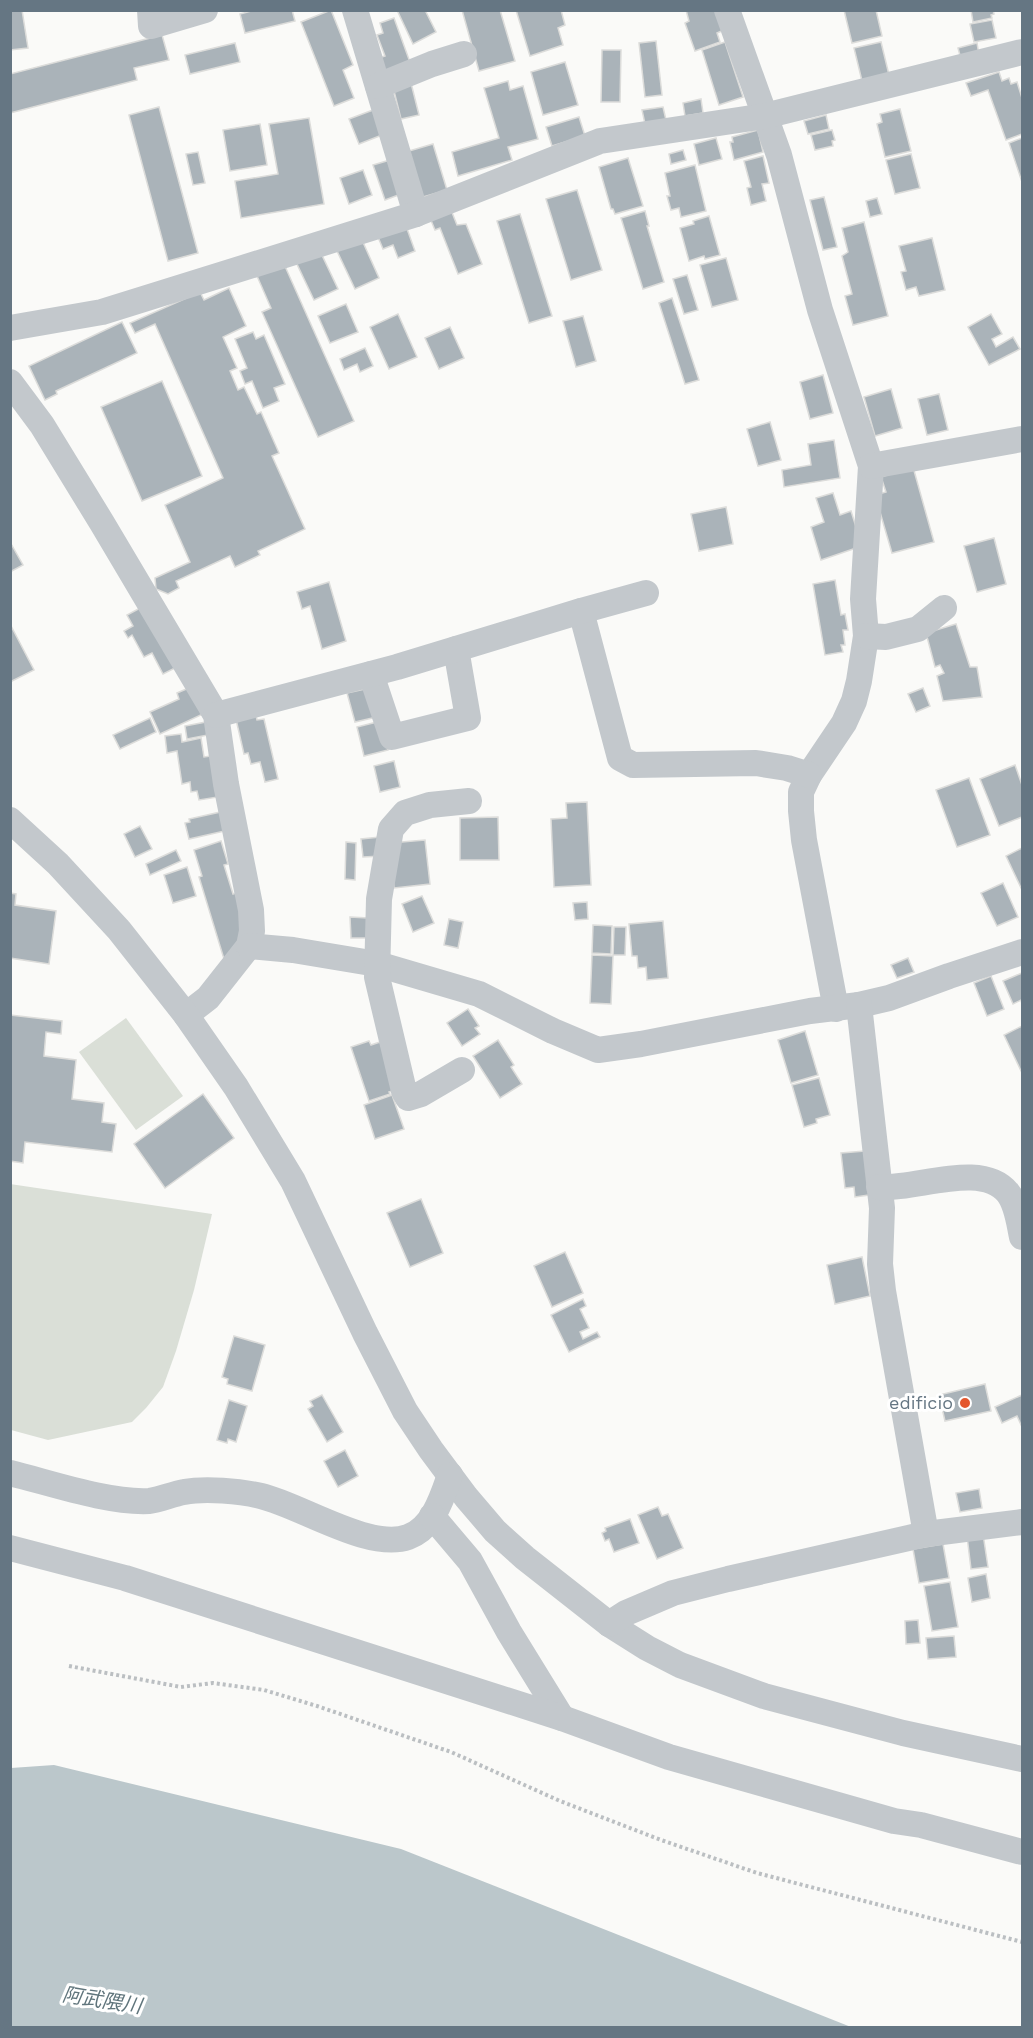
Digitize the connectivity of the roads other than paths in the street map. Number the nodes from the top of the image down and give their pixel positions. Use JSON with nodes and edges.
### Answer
{"nodes":[{"id":1,"x":150,"y":10,"type":"edge"},
{"id":2,"x":205,"y":10,"type":"edge"},
{"id":3,"x":355,"y":10,"type":"edge"},
{"id":4,"x":727,"y":10,"type":"edge"},
{"id":5,"x":1023,"y":52,"type":"edge"},
{"id":6,"x":464,"y":54,"type":"dead end"},
{"id":7,"x":378,"y":86,"type":"junction"},
{"id":8,"x":765,"y":116,"type":"junction"},
{"id":9,"x":416,"y":214,"type":"junction"},
{"id":10,"x":10,"y":328,"type":"edge"},
{"id":11,"x":10,"y":382,"type":"edge"},
{"id":12,"x":1023,"y":439,"type":"edge"},
{"id":13,"x":871,"y":466,"type":"junction"},
{"id":14,"x":646,"y":593,"type":"dead end"},
{"id":15,"x":944,"y":608,"type":"dead end"},
{"id":16,"x":581,"y":610,"type":"junction"},
{"id":17,"x":866,"y":636,"type":"junction"},
{"id":18,"x":456,"y":649,"type":"junction"},
{"id":19,"x":371,"y":674,"type":"junction"},
{"id":20,"x":216,"y":715,"type":"junction"},
{"id":21,"x":809,"y":775,"type":"junction"},
{"id":22,"x":469,"y":801,"type":"dead end"},
{"id":23,"x":10,"y":820,"type":"edge"},
{"id":24,"x":249,"y":946,"type":"junction"},
{"id":25,"x":1023,"y":952,"type":"edge"},
{"id":26,"x":377,"y":964,"type":"junction"},
{"id":27,"x":848,"y":1007,"type":"junction"},
{"id":28,"x":186,"y":1015,"type":"junction"},
{"id":29,"x":462,"y":1070,"type":"dead end"},
{"id":30,"x":879,"y":1187,"type":"junction"},
{"id":31,"x":1023,"y":1237,"type":"edge"},
{"id":32,"x":10,"y":1473,"type":"edge"},
{"id":33,"x":450,"y":1475,"type":"junction"},
{"id":34,"x":432,"y":1516,"type":"junction"},
{"id":35,"x":1023,"y":1522,"type":"edge"},
{"id":36,"x":926,"y":1534,"type":"junction"},
{"id":37,"x":10,"y":1548,"type":"edge"},
{"id":38,"x":609,"y":1624,"type":"junction"},
{"id":39,"x":562,"y":1718,"type":"junction"},
{"id":40,"x":1023,"y":1760,"type":"edge"},
{"id":41,"x":1023,"y":1852,"type":"edge"}],
"edges":[{"from":1,"to":2,"type":"street"},
{"from":3,"to":7,"type":"street"},
{"from":4,"to":8,"type":"street"},
{"from":5,"to":8,"type":"street"},
{"from":6,"to":7,"type":"street"},
{"from":7,"to":9,"type":"street"},
{"from":8,"to":9,"type":"street"},
{"from":8,"to":13,"type":"street"},
{"from":9,"to":10,"type":"street"},
{"from":11,"to":20,"type":"street"},
{"from":12,"to":13,"type":"street"},
{"from":13,"to":17,"type":"street"},
{"from":14,"to":16,"type":"street"},
{"from":15,"to":17,"type":"street"},
{"from":16,"to":18,"type":"street"},
{"from":16,"to":21,"type":"street"},
{"from":17,"to":21,"type":"street"},
{"from":18,"to":19,"type":"street"},
{"from":18,"to":19,"type":"street"},
{"from":19,"to":20,"type":"street"},
{"from":20,"to":24,"type":"street"},
{"from":21,"to":27,"type":"street"},
{"from":22,"to":26,"type":"street"},
{"from":23,"to":28,"type":"street"},
{"from":24,"to":26,"type":"street"},
{"from":24,"to":28,"type":"street"},
{"from":25,"to":27,"type":"street"},
{"from":26,"to":27,"type":"street"},
{"from":26,"to":29,"type":"street"},
{"from":27,"to":30,"type":"street"},
{"from":28,"to":33,"type":"street"},
{"from":30,"to":31,"type":"street"},
{"from":30,"to":36,"type":"street"},
{"from":32,"to":34,"type":"street"},
{"from":33,"to":34,"type":"street"},
{"from":33,"to":38,"type":"street"},
{"from":34,"to":39,"type":"street"},
{"from":35,"to":36,"type":"street"},
{"from":36,"to":38,"type":"street"},
{"from":37,"to":39,"type":"street"},
{"from":38,"to":40,"type":"street"},
{"from":39,"to":41,"type":"street"}]}
